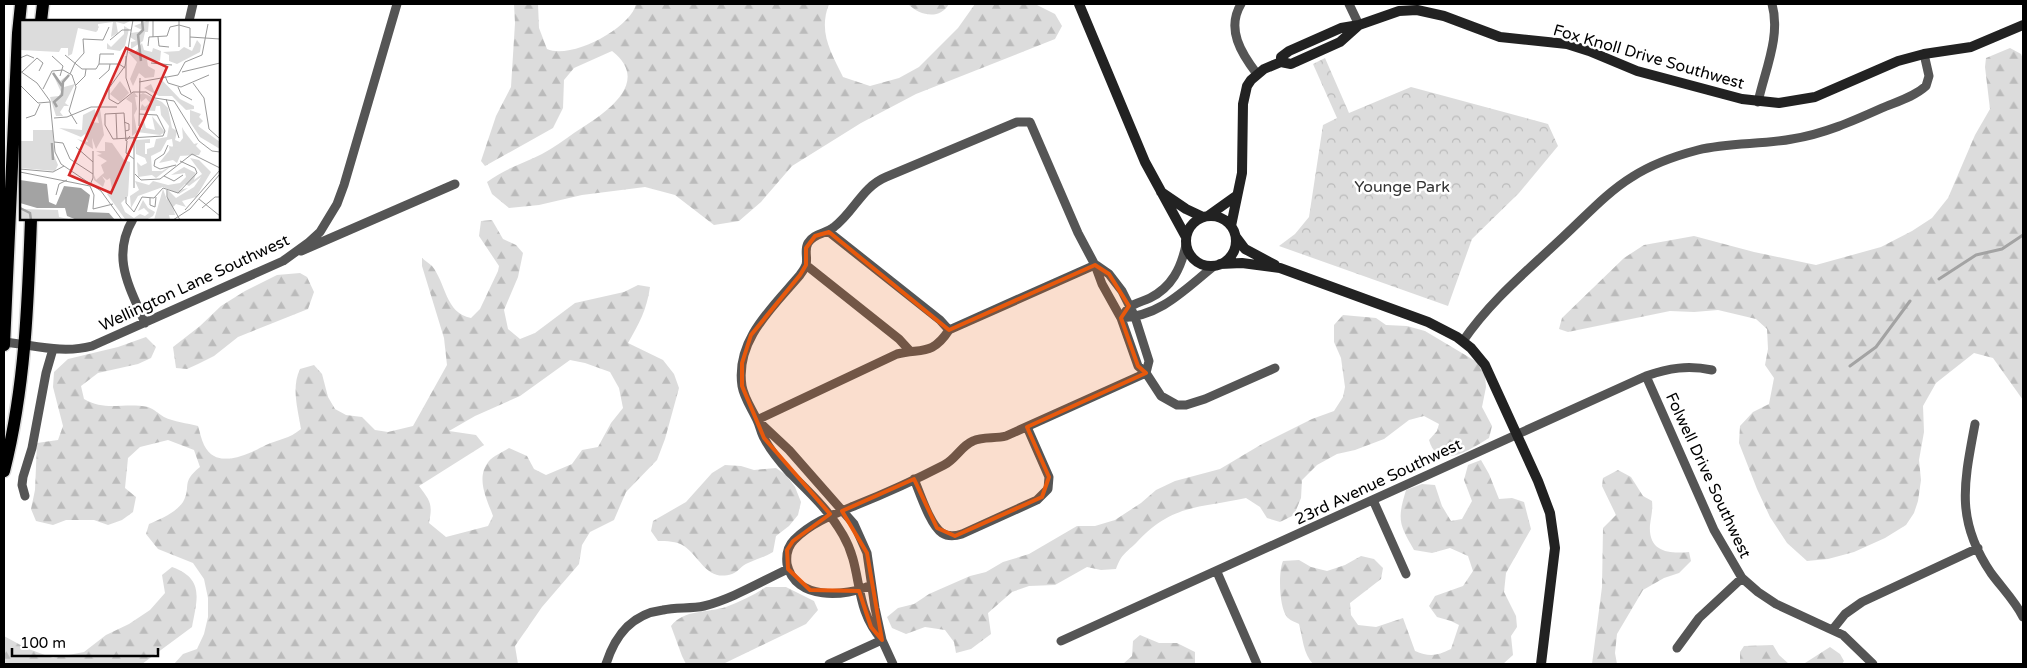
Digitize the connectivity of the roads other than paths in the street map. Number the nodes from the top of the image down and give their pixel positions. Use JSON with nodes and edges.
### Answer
{"nodes":[{"id":1,"x":17,"y":4,"type":"edge"},
{"id":2,"x":21,"y":4,"type":"edge"},
{"id":3,"x":43,"y":4,"type":"edge"},
{"id":4,"x":193,"y":4,"type":"edge"},
{"id":5,"x":397,"y":4,"type":"edge"},
{"id":6,"x":1079,"y":4,"type":"edge"},
{"id":7,"x":1241,"y":4,"type":"edge"},
{"id":8,"x":1349,"y":4,"type":"edge"},
{"id":9,"x":1772,"y":4,"type":"edge"},
{"id":10,"x":41,"y":20,"type":"edge"},
{"id":11,"x":189,"y":20,"type":"edge"},
{"id":12,"x":1359,"y":25,"type":"junction"},
{"id":13,"x":2023,"y":25,"type":"edge"},
{"id":14,"x":18,"y":32,"type":"junction"},
{"id":15,"x":1924,"y":54,"type":"junction"},
{"id":16,"x":1257,"y":74,"type":"junction"},
{"id":17,"x":1758,"y":102,"type":"junction"},
{"id":18,"x":455,"y":184,"type":"dead end"},
{"id":19,"x":1160,"y":192,"type":"junction"},
{"id":20,"x":1236,"y":196,"type":"junction"},
{"id":21,"x":1205,"y":216,"type":"junction"},
{"id":22,"x":31,"y":220,"type":"edge"},
{"id":23,"x":133,"y":220,"type":"edge"},
{"id":24,"x":1231,"y":226,"type":"junction"},
{"id":25,"x":829,"y":232,"type":"junction"},
{"id":26,"x":1236,"y":237,"type":"junction"},
{"id":27,"x":1186,"y":241,"type":"junction"},
{"id":28,"x":296,"y":253,"type":"junction"},
{"id":29,"x":806,"y":264,"type":"junction"},
{"id":30,"x":1096,"y":265,"type":"junction"},
{"id":31,"x":1217,"y":265,"type":"junction"},
{"id":32,"x":1280,"y":268,"type":"junction"},
{"id":33,"x":1130,"y":306,"type":"junction"},
{"id":34,"x":1135,"y":317,"type":"junction"},
{"id":35,"x":1120,"y":318,"type":"junction"},
{"id":36,"x":146,"y":323,"type":"junction"},
{"id":37,"x":949,"y":330,"type":"junction"},
{"id":38,"x":1464,"y":341,"type":"junction"},
{"id":39,"x":10,"y":343,"type":"edge"},
{"id":40,"x":53,"y":349,"type":"junction"},
{"id":41,"x":910,"y":351,"type":"junction"},
{"id":42,"x":1275,"y":368,"type":"dead end"},
{"id":43,"x":1712,"y":370,"type":"dead end"},
{"id":44,"x":1146,"y":373,"type":"junction"},
{"id":45,"x":1646,"y":376,"type":"junction"},
{"id":46,"x":757,"y":420,"type":"junction"},
{"id":47,"x":1975,"y":424,"type":"dead end"},
{"id":48,"x":1028,"y":426,"type":"junction"},
{"id":49,"x":1517,"y":434,"type":"junction"},
{"id":50,"x":4,"y":471,"type":"edge"},
{"id":51,"x":914,"y":479,"type":"junction"},
{"id":52,"x":25,"y":496,"type":"dead end"},
{"id":53,"x":1373,"y":500,"type":"junction"},
{"id":54,"x":842,"y":510,"type":"junction"},
{"id":55,"x":831,"y":515,"type":"junction"},
{"id":56,"x":1978,"y":548,"type":"junction"},
{"id":57,"x":788,"y":569,"type":"junction"},
{"id":58,"x":1217,"y":572,"type":"junction"},
{"id":59,"x":1406,"y":574,"type":"dead end"},
{"id":60,"x":1742,"y":578,"type":"junction"},
{"id":61,"x":872,"y":585,"type":"junction"},
{"id":62,"x":859,"y":590,"type":"junction"},
{"id":63,"x":2023,"y":618,"type":"edge"},
{"id":64,"x":1834,"y":629,"type":"junction"},
{"id":65,"x":882,"y":640,"type":"junction"},
{"id":66,"x":1061,"y":642,"type":"dead end"},
{"id":67,"x":1677,"y":648,"type":"dead end"},
{"id":68,"x":606,"y":664,"type":"edge"},
{"id":69,"x":829,"y":664,"type":"edge"},
{"id":70,"x":893,"y":664,"type":"edge"},
{"id":71,"x":1257,"y":664,"type":"edge"},
{"id":72,"x":1541,"y":664,"type":"edge"},
{"id":73,"x":1873,"y":664,"type":"edge"}],
"edges":[{"from":1,"to":14,"type":"main road"},
{"from":2,"to":14,"type":"main road"},
{"from":3,"to":10,"type":"main road"},
{"from":4,"to":11,"type":"street"},
{"from":5,"to":28,"type":"street","name":"Wellington Lane Southwest"},
{"from":6,"to":19,"type":"street"},
{"from":7,"to":16,"type":"street"},
{"from":8,"to":12,"type":"street"},
{"from":9,"to":17,"type":"street"},
{"from":12,"to":16,"type":"street","name":"Fox Knoll Drive Southwest"},
{"from":12,"to":17,"type":"street","name":"Fox Knoll Drive Southwest"},
{"from":13,"to":15,"type":"street"},
{"from":14,"to":39,"type":"main road"},
{"from":15,"to":17,"type":"street"},
{"from":15,"to":38,"type":"street"},
{"from":16,"to":20,"type":"street"},
{"from":18,"to":28,"type":"street"},
{"from":19,"to":21,"type":"street"},
{"from":19,"to":27,"type":"street"},
{"from":20,"to":21,"type":"street"},
{"from":20,"to":24,"type":"street"},
{"from":21,"to":24,"type":"street"},
{"from":21,"to":27,"type":"street"},
{"from":22,"to":39,"type":"main road"},
{"from":23,"to":36,"type":"street"},
{"from":24,"to":26,"type":"street"},
{"from":25,"to":29,"type":"street"},
{"from":25,"to":30,"type":"street"},
{"from":25,"to":37,"type":"street"},
{"from":26,"to":31,"type":"street"},
{"from":26,"to":32,"type":"street"},
{"from":27,"to":31,"type":"street"},
{"from":27,"to":33,"type":"street"},
{"from":28,"to":36,"type":"street","name":"Wellington Lane Southwest"},
{"from":29,"to":41,"type":"street"},
{"from":29,"to":46,"type":"street"},
{"from":30,"to":33,"type":"street"},
{"from":30,"to":35,"type":"street"},
{"from":30,"to":37,"type":"street"},
{"from":31,"to":32,"type":"street"},
{"from":31,"to":34,"type":"street"},
{"from":32,"to":38,"type":"street"},
{"from":33,"to":34,"type":"street"},
{"from":33,"to":35,"type":"street"},
{"from":34,"to":35,"type":"street"},
{"from":34,"to":44,"type":"street"},
{"from":35,"to":44,"type":"street"},
{"from":36,"to":40,"type":"street","name":"Wellington Lane Southwest"},
{"from":37,"to":41,"type":"street"},
{"from":38,"to":49,"type":"street"},
{"from":39,"to":40,"type":"street","name":"Wellington Lane Southwest"},
{"from":39,"to":50,"type":"main road"},
{"from":40,"to":52,"type":"street"},
{"from":41,"to":46,"type":"street"},
{"from":42,"to":44,"type":"street"},
{"from":43,"to":45,"type":"street","name":"23rd Avenue Southwest"},
{"from":44,"to":48,"type":"street"},
{"from":45,"to":49,"type":"street","name":"23rd Avenue Southwest"},
{"from":45,"to":60,"type":"street","name":"Folwell Drive Southwest"},
{"from":46,"to":54,"type":"street"},
{"from":46,"to":55,"type":"street"},
{"from":47,"to":56,"type":"street"},
{"from":48,"to":51,"type":"street"},
{"from":48,"to":51,"type":"street"},
{"from":49,"to":53,"type":"street","name":"23rd Avenue Southwest"},
{"from":49,"to":72,"type":"street"},
{"from":51,"to":54,"type":"street"},
{"from":53,"to":58,"type":"street","name":"23rd Avenue Southwest"},
{"from":53,"to":59,"type":"street"},
{"from":54,"to":55,"type":"street"},
{"from":54,"to":61,"type":"street"},
{"from":55,"to":57,"type":"street"},
{"from":55,"to":62,"type":"street"},
{"from":56,"to":63,"type":"street"},
{"from":56,"to":64,"type":"street"},
{"from":57,"to":62,"type":"street"},
{"from":57,"to":68,"type":"street"},
{"from":58,"to":66,"type":"street","name":"23rd Avenue Southwest"},
{"from":58,"to":71,"type":"street"},
{"from":60,"to":64,"type":"street","name":"Folwell Drive Southwest"},
{"from":60,"to":67,"type":"street"},
{"from":61,"to":62,"type":"street"},
{"from":61,"to":65,"type":"street"},
{"from":62,"to":65,"type":"street"},
{"from":64,"to":73,"type":"street","name":"Folwell Drive Southwest"},
{"from":65,"to":69,"type":"street"},
{"from":65,"to":70,"type":"street"}]}
